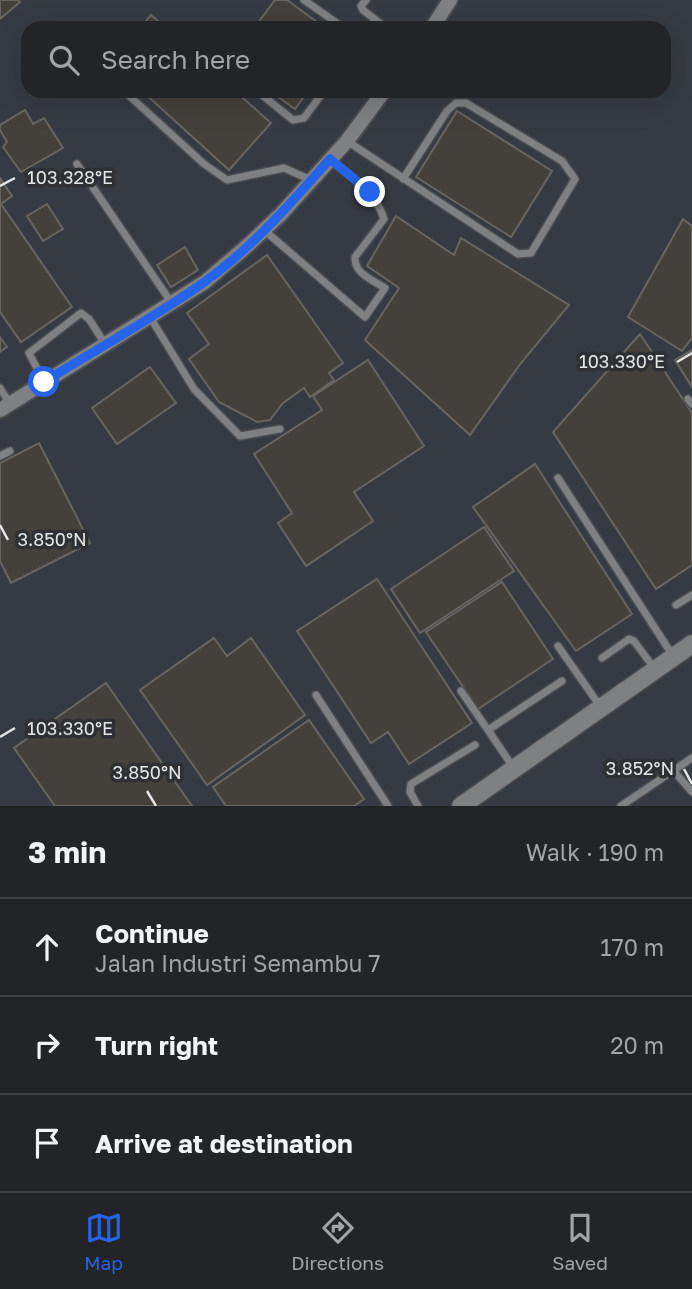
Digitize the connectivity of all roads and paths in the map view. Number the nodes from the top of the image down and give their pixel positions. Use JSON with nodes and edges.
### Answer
{"nodes":[{"id":1,"x":304,"y":0,"type":"edge"},
{"id":2,"x":366,"y":0,"type":"edge"},
{"id":3,"x":450,"y":0,"type":"edge"},
{"id":4,"x":334,"y":21,"type":"edge"},
{"id":5,"x":377,"y":21,"type":"edge"},
{"id":6,"x":436,"y":21,"type":"edge"},
{"id":7,"x":132,"y":98,"type":"edge"},
{"id":8,"x":266,"y":98,"type":"edge"},
{"id":9,"x":319,"y":98,"type":"edge"},
{"id":10,"x":379,"y":98,"type":"edge"},
{"id":11,"x":347,"y":141,"type":"junction"},
{"id":12,"x":330,"y":159,"type":"junction"},
{"id":13,"x":76,"y":164,"type":"dead end"},
{"id":14,"x":403,"y":179,"type":"junction"},
{"id":15,"x":311,"y":180,"type":"junction"},
{"id":16,"x":264,"y":230,"type":"junction"},
{"id":17,"x":172,"y":303,"type":"junction"},
{"id":18,"x":150,"y":316,"type":"junction"},
{"id":19,"x":105,"y":344,"type":"junction"},
{"id":20,"x":44,"y":382,"type":"junction"},
{"id":21,"x":0,"y":388,"type":"edge"},
{"id":22,"x":5,"y":407,"type":"edge"},
{"id":23,"x":280,"y":429,"type":"dead end"},
{"id":24,"x":10,"y":451,"type":"dead end"},
{"id":25,"x":0,"y":456,"type":"edge"},
{"id":26,"x":558,"y":478,"type":"dead end"},
{"id":27,"x":692,"y":595,"type":"edge"},
{"id":28,"x":676,"y":605,"type":"dead end"},
{"id":29,"x":692,"y":644,"type":"edge"},
{"id":30,"x":558,"y":646,"type":"dead end"},
{"id":31,"x":673,"y":657,"type":"junction"},
{"id":32,"x":602,"y":658,"type":"dead end"},
{"id":33,"x":654,"y":669,"type":"junction"},
{"id":34,"x":562,"y":681,"type":"dead end"},
{"id":35,"x":461,"y":691,"type":"dead end"},
{"id":36,"x":317,"y":695,"type":"dead end"},
{"id":37,"x":601,"y":707,"type":"junction"},
{"id":38,"x":488,"y":730,"type":"junction"},
{"id":39,"x":475,"y":745,"type":"dead end"},
{"id":40,"x":692,"y":758,"type":"edge"},
{"id":41,"x":514,"y":768,"type":"junction"},
{"id":42,"x":673,"y":770,"type":"junction"},
{"id":43,"x":692,"y":792,"type":"edge"},
{"id":44,"x":388,"y":806,"type":"edge"},
{"id":45,"x":418,"y":806,"type":"edge"},
{"id":46,"x":461,"y":806,"type":"edge"},
{"id":47,"x":621,"y":806,"type":"edge"}],
"edges":[{"from":1,"to":4,"type":"lane"},
{"from":2,"to":5,"type":"lane"},
{"from":3,"to":6,"type":"street"},
{"from":7,"to":15,"type":"lane"},
{"from":8,"to":9,"type":"lane"},
{"from":10,"to":11,"type":"street"},
{"from":11,"to":12,"type":"street"},
{"from":11,"to":14,"type":"lane"},
{"from":12,"to":15,"type":"street"},
{"from":12,"to":16,"type":"lane"},
{"from":13,"to":17,"type":"lane"},
{"from":14,"to":14,"type":"lane"},
{"from":15,"to":16,"type":"street"},
{"from":16,"to":17,"type":"street"},
{"from":17,"to":18,"type":"street"},
{"from":18,"to":19,"type":"street"},
{"from":18,"to":23,"type":"lane"},
{"from":19,"to":20,"type":"street"},
{"from":19,"to":20,"type":"lane"},
{"from":20,"to":22,"type":"street"},
{"from":21,"to":22,"type":"lane"},
{"from":24,"to":25,"type":"lane"},
{"from":26,"to":31,"type":"lane"},
{"from":27,"to":28,"type":"lane"},
{"from":29,"to":31,"type":"street"},
{"from":30,"to":37,"type":"lane"},
{"from":31,"to":33,"type":"street"},
{"from":32,"to":33,"type":"lane"},
{"from":33,"to":37,"type":"street"},
{"from":34,"to":38,"type":"lane"},
{"from":35,"to":38,"type":"lane"},
{"from":36,"to":44,"type":"lane"},
{"from":37,"to":41,"type":"street"},
{"from":38,"to":41,"type":"lane"},
{"from":39,"to":45,"type":"lane"},
{"from":40,"to":42,"type":"lane"},
{"from":41,"to":46,"type":"street"},
{"from":42,"to":43,"type":"lane"},
{"from":42,"to":47,"type":"lane"}]}
